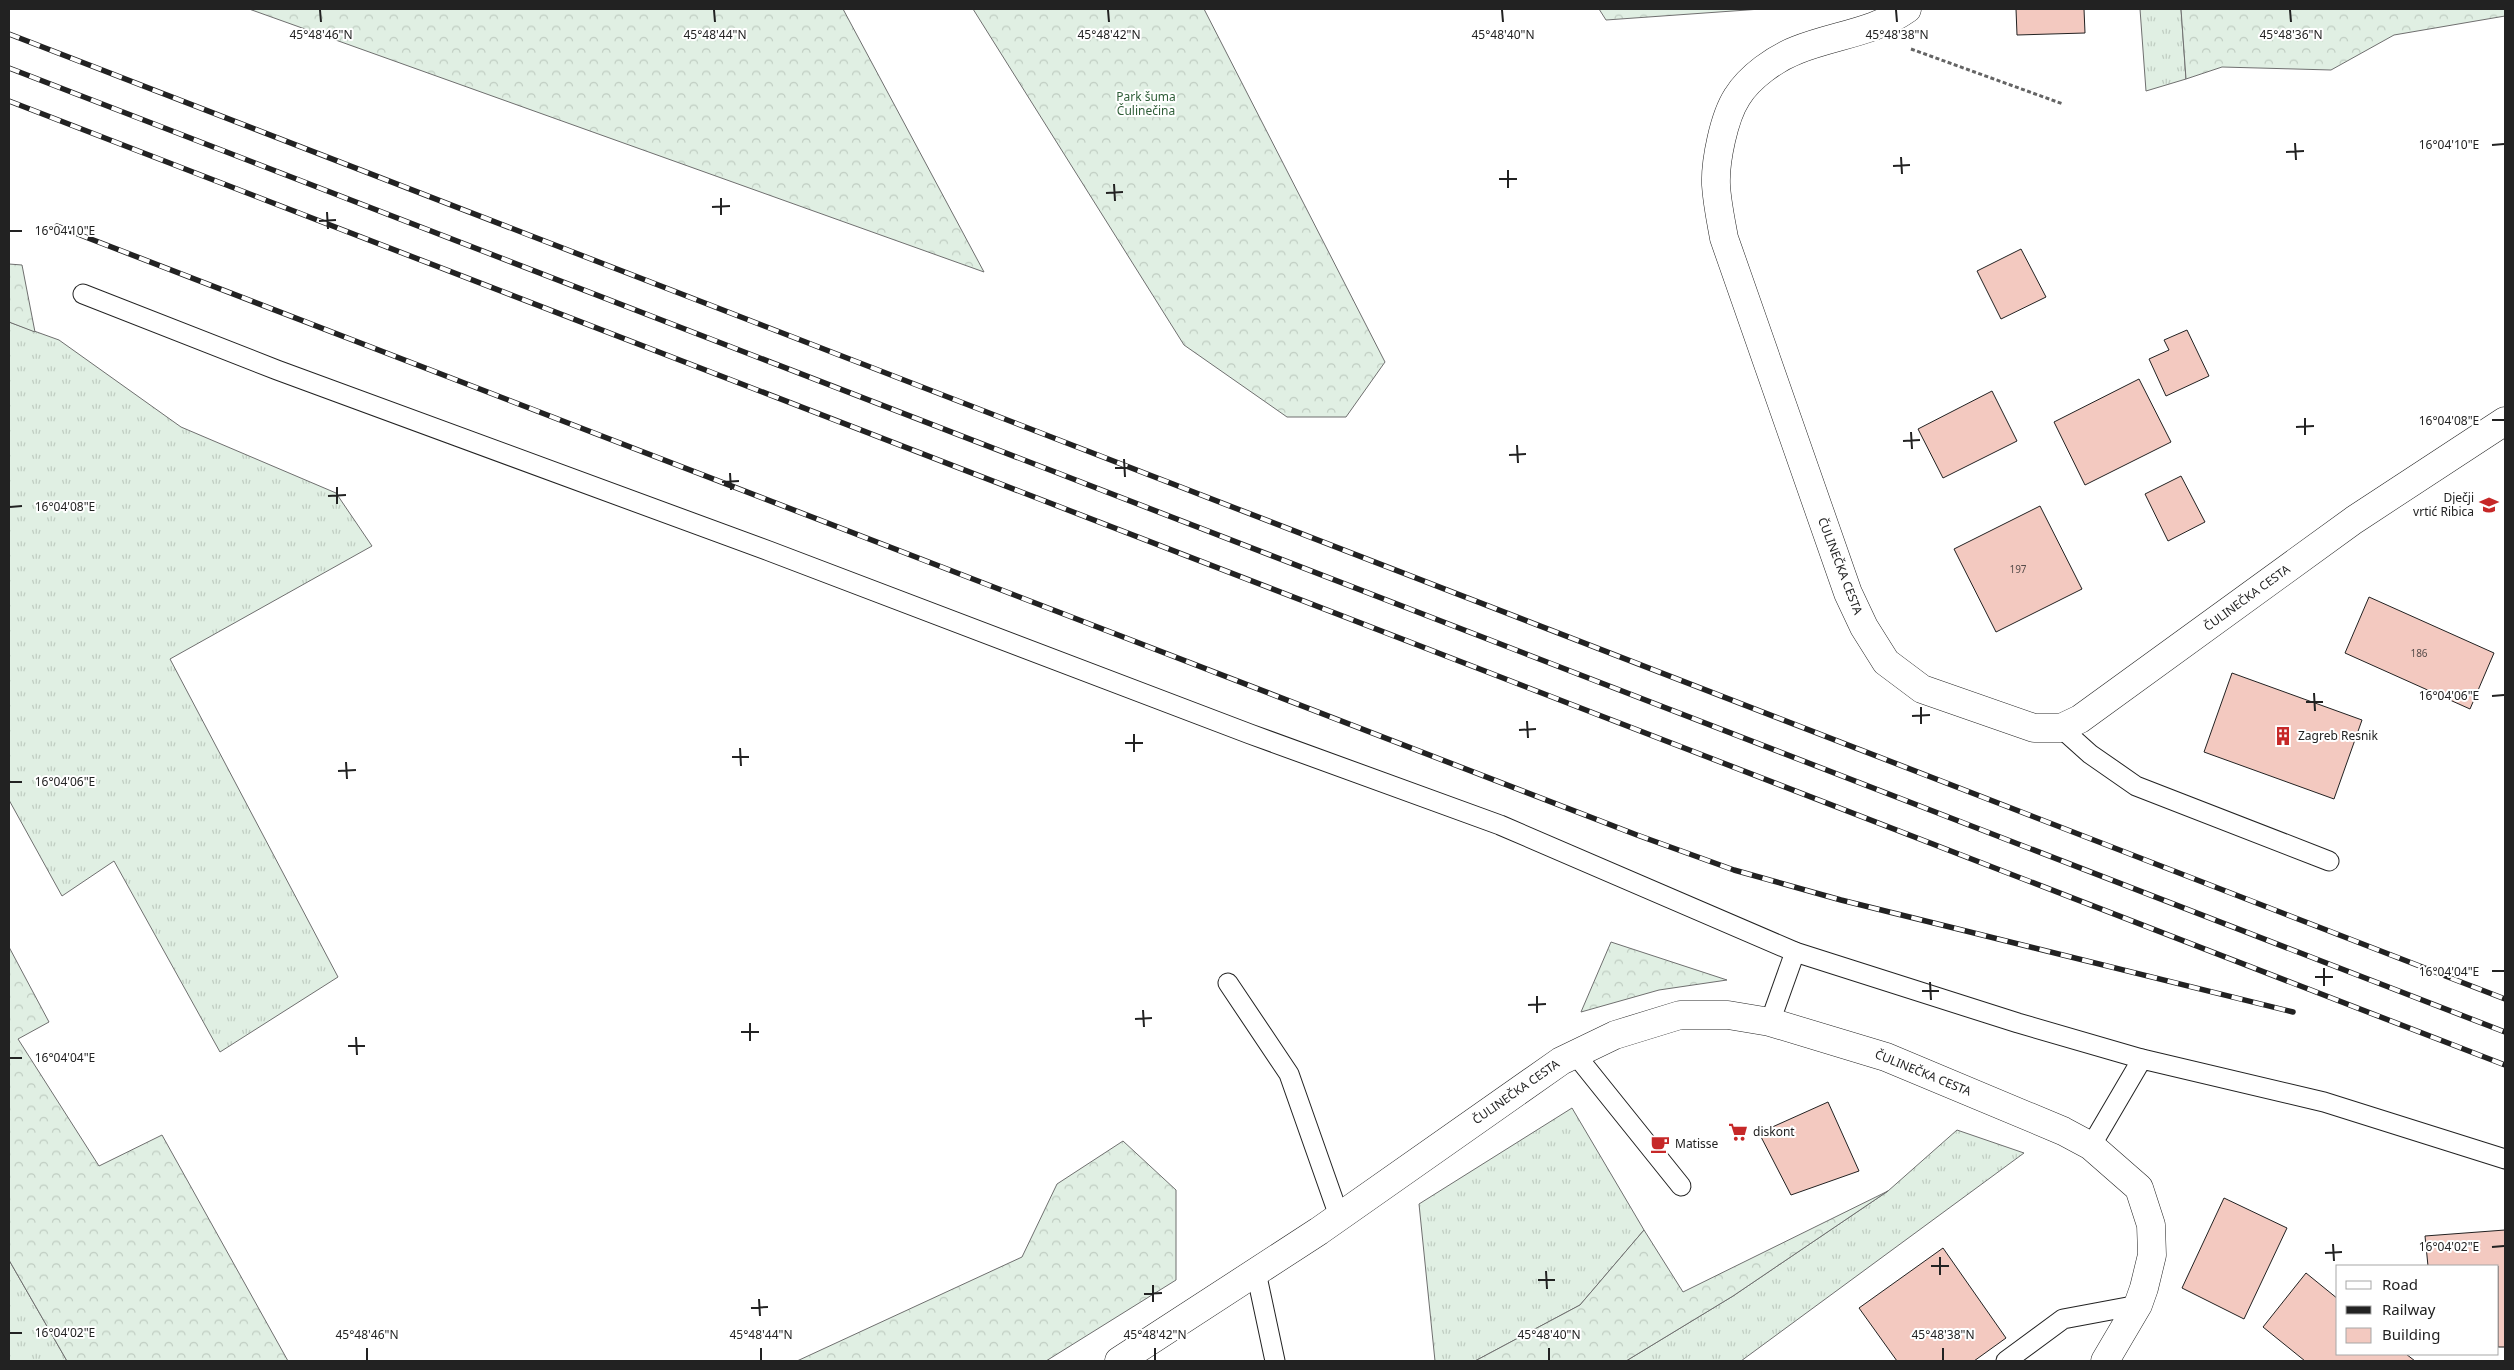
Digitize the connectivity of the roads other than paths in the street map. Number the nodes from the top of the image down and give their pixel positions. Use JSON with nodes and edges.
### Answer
{"nodes":[{"id":1,"x":1907,"y":9,"type":"edge"},
{"id":2,"x":83,"y":294,"type":"dead end"},
{"id":3,"x":2505,"y":421,"type":"edge"},
{"id":4,"x":2062,"y":728,"type":"junction"},
{"id":5,"x":2328,"y":861,"type":"dead end"},
{"id":6,"x":1795,"y":952,"type":"junction"},
{"id":7,"x":1228,"y":982,"type":"dead end"},
{"id":8,"x":1770,"y":1022,"type":"junction"},
{"id":9,"x":1575,"y":1054,"type":"junction"},
{"id":10,"x":2142,"y":1059,"type":"junction"},
{"id":11,"x":2091,"y":1146,"type":"junction"},
{"id":12,"x":2505,"y":1159,"type":"edge"},
{"id":13,"x":1681,"y":1186,"type":"dead end"},
{"id":14,"x":1340,"y":1216,"type":"junction"},
{"id":15,"x":1256,"y":1272,"type":"junction"},
{"id":16,"x":2138,"y":1305,"type":"junction"},
{"id":17,"x":2108,"y":1360,"type":"edge"},
{"id":18,"x":1119,"y":1361,"type":"edge"},
{"id":19,"x":1276,"y":1361,"type":"edge"},
{"id":20,"x":2006,"y":1361,"type":"edge"}],
"edges":[{"from":1,"to":4,"type":"street","name":"ČULINEČKA CESTA"},
{"from":2,"to":6,"type":"lane"},
{"from":3,"to":4,"type":"street","name":"ČULINEČKA CESTA"},
{"from":4,"to":5,"type":"lane"},
{"from":6,"to":8,"type":"lane"},
{"from":6,"to":10,"type":"lane"},
{"from":7,"to":14,"type":"lane"},
{"from":8,"to":9,"type":"street","name":"ČULINEČKA CESTA"},
{"from":8,"to":11,"type":"street","name":"ČULINEČKA CESTA"},
{"from":9,"to":13,"type":"lane"},
{"from":9,"to":14,"type":"street","name":"ČULINEČKA CESTA"},
{"from":10,"to":11,"type":"lane"},
{"from":10,"to":12,"type":"lane"},
{"from":11,"to":16,"type":"street","name":"ČULINEČKA CESTA"},
{"from":14,"to":15,"type":"street","name":"ČULINEČKA CESTA"},
{"from":15,"to":18,"type":"street","name":"ČULINEČKA CESTA"},
{"from":15,"to":19,"type":"lane"},
{"from":16,"to":17,"type":"street","name":"ČULINEČKA CESTA"},
{"from":16,"to":20,"type":"lane"}]}
